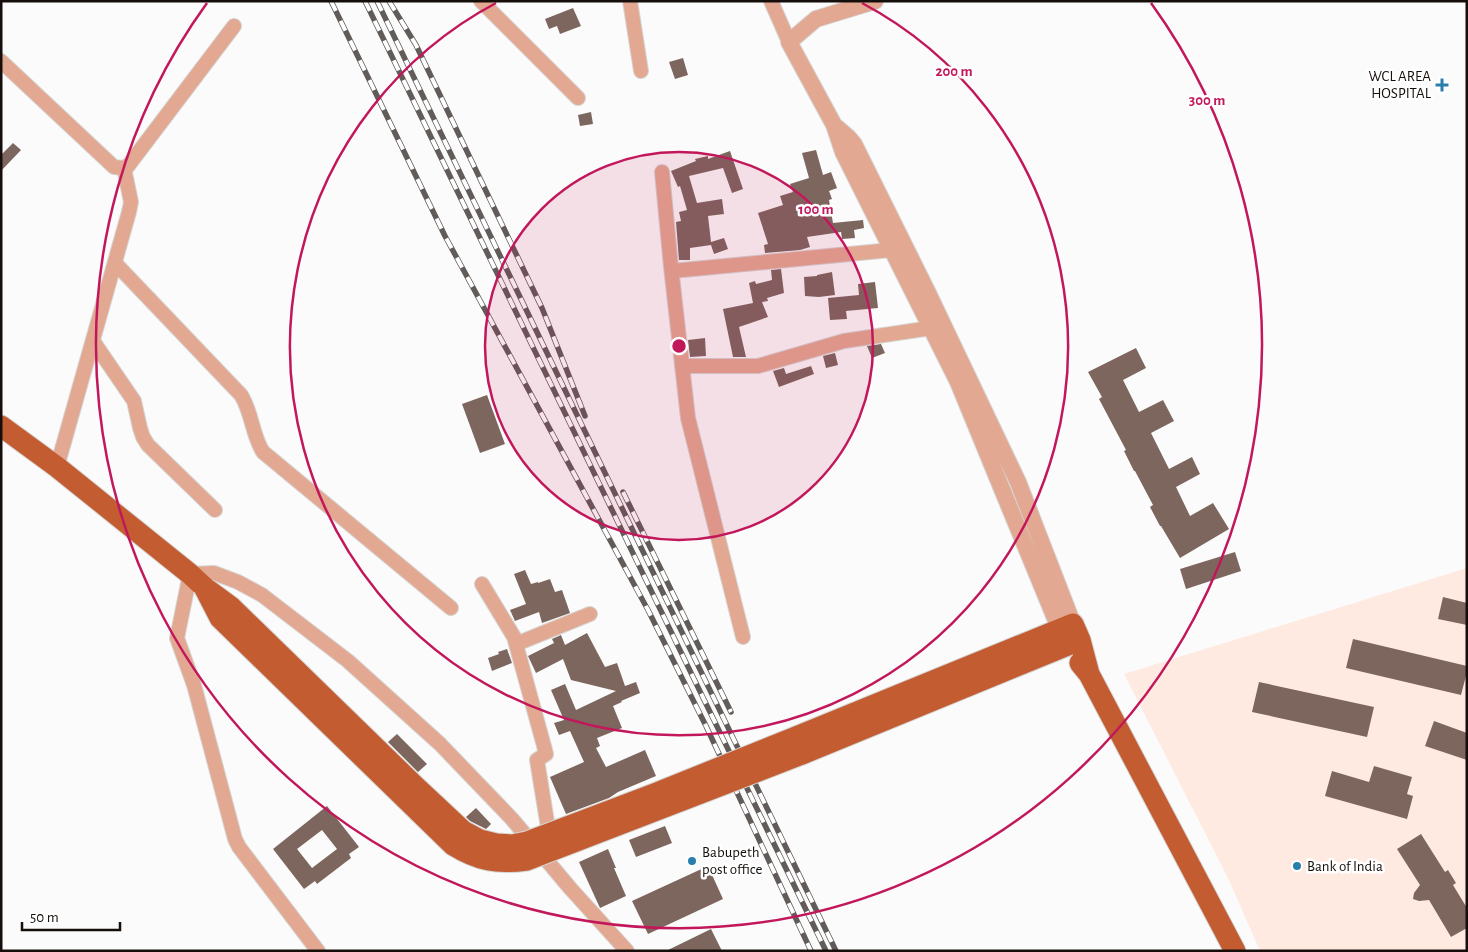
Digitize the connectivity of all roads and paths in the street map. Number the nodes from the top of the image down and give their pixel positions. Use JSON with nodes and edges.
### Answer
{"nodes":[{"id":1,"x":481,"y":1,"type":"edge"},
{"id":2,"x":630,"y":1,"type":"edge"},
{"id":3,"x":770,"y":1,"type":"edge"},
{"id":4,"x":875,"y":1,"type":"edge"},
{"id":5,"x":234,"y":26,"type":"dead end"},
{"id":6,"x":789,"y":42,"type":"junction"},
{"id":7,"x":1,"y":61,"type":"edge"},
{"id":8,"x":640,"y":71,"type":"dead end"},
{"id":9,"x":578,"y":98,"type":"dead end"},
{"id":10,"x":834,"y":125,"type":"junction"},
{"id":11,"x":124,"y":168,"type":"junction"},
{"id":12,"x":662,"y":172,"type":"dead end"},
{"id":13,"x":891,"y":250,"type":"junction"},
{"id":14,"x":115,"y":263,"type":"junction"},
{"id":15,"x":672,"y":271,"type":"junction"},
{"id":16,"x":931,"y":328,"type":"junction"},
{"id":17,"x":93,"y":341,"type":"junction"},
{"id":18,"x":682,"y":366,"type":"junction"},
{"id":19,"x":1,"y":426,"type":"edge"},
{"id":20,"x":57,"y":467,"type":"junction"},
{"id":21,"x":215,"y":510,"type":"dead end"},
{"id":22,"x":197,"y":580,"type":"junction"},
{"id":23,"x":482,"y":584,"type":"dead end"},
{"id":24,"x":451,"y":608,"type":"dead end"},
{"id":25,"x":590,"y":614,"type":"dead end"},
{"id":26,"x":1070,"y":635,"type":"junction"},
{"id":27,"x":743,"y":637,"type":"dead end"},
{"id":28,"x":516,"y":644,"type":"junction"},
{"id":29,"x":555,"y":870,"type":"junction"},
{"id":30,"x":318,"y":951,"type":"edge"},
{"id":31,"x":627,"y":951,"type":"edge"},
{"id":32,"x":1235,"y":951,"type":"edge"}],
"edges":[{"from":1,"to":9,"type":"street"},
{"from":2,"to":8,"type":"street"},
{"from":3,"to":6,"type":"street"},
{"from":4,"to":6,"type":"street"},
{"from":5,"to":11,"type":"street"},
{"from":6,"to":10,"type":"street"},
{"from":7,"to":11,"type":"street"},
{"from":10,"to":13,"type":"street"},
{"from":10,"to":26,"type":"street"},
{"from":11,"to":14,"type":"street"},
{"from":12,"to":15,"type":"street"},
{"from":13,"to":15,"type":"street"},
{"from":13,"to":16,"type":"street"},
{"from":14,"to":17,"type":"street"},
{"from":14,"to":24,"type":"street"},
{"from":15,"to":18,"type":"street"},
{"from":16,"to":18,"type":"street"},
{"from":16,"to":26,"type":"street"},
{"from":17,"to":20,"type":"street"},
{"from":17,"to":21,"type":"street"},
{"from":18,"to":27,"type":"street"},
{"from":19,"to":20,"type":"main road"},
{"from":20,"to":22,"type":"main road"},
{"from":22,"to":26,"type":"main road","bridge":true},
{"from":22,"to":29,"type":"street"},
{"from":22,"to":30,"type":"street"},
{"from":23,"to":28,"type":"street"},
{"from":25,"to":28,"type":"street"},
{"from":26,"to":32,"type":"main road"},
{"from":28,"to":29,"type":"street"},
{"from":29,"to":31,"type":"street"}]}
